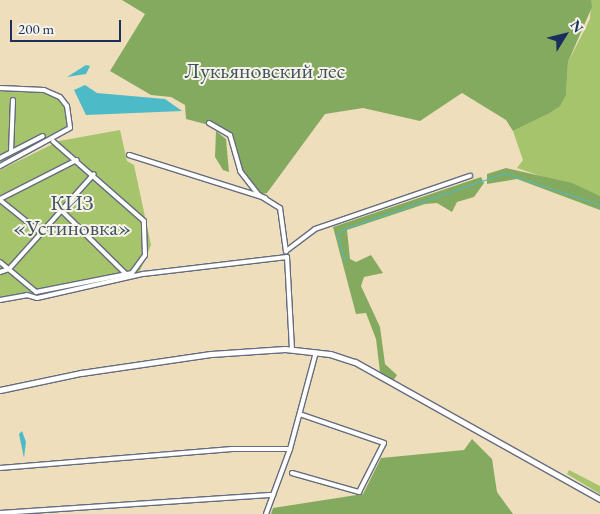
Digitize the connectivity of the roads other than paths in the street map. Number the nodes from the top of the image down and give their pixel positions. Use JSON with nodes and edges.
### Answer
{"nodes":[{"id":1,"x":0,"y":88,"type":"edge"},
{"id":2,"x":13,"y":100,"type":"dead end"},
{"id":3,"x":209,"y":123,"type":"dead end"},
{"id":4,"x":43,"y":136,"type":"dead end"},
{"id":5,"x":53,"y":141,"type":"junction"},
{"id":6,"x":11,"y":152,"type":"junction"},
{"id":7,"x":129,"y":155,"type":"dead end"},
{"id":8,"x":0,"y":158,"type":"edge"},
{"id":9,"x":77,"y":160,"type":"junction"},
{"id":10,"x":0,"y":166,"type":"edge"},
{"id":11,"x":94,"y":174,"type":"junction"},
{"id":12,"x":470,"y":176,"type":"dead end"},
{"id":13,"x":265,"y":198,"type":"junction"},
{"id":14,"x":0,"y":199,"type":"edge"},
{"id":15,"x":62,"y":210,"type":"junction"},
{"id":16,"x":41,"y":233,"type":"junction"},
{"id":17,"x":286,"y":251,"type":"junction"},
{"id":18,"x":287,"y":257,"type":"junction"},
{"id":19,"x":0,"y":262,"type":"edge"},
{"id":20,"x":9,"y":269,"type":"junction"},
{"id":21,"x":0,"y":272,"type":"edge"},
{"id":22,"x":126,"y":274,"type":"junction"},
{"id":23,"x":0,"y":300,"type":"edge"},
{"id":24,"x":292,"y":350,"type":"junction"},
{"id":25,"x":316,"y":352,"type":"junction"},
{"id":26,"x":0,"y":390,"type":"edge"},
{"id":27,"x":300,"y":414,"type":"junction"},
{"id":28,"x":290,"y":450,"type":"junction"},
{"id":29,"x":0,"y":468,"type":"edge"},
{"id":30,"x":292,"y":473,"type":"dead end"},
{"id":31,"x":273,"y":495,"type":"junction"},
{"id":32,"x":600,"y":499,"type":"edge"},
{"id":33,"x":0,"y":513,"type":"edge"},
{"id":34,"x":266,"y":514,"type":"edge"}],
"edges":[{"from":1,"to":5,"type":"street"},
{"from":2,"to":6,"type":"street"},
{"from":3,"to":13,"type":"street"},
{"from":4,"to":6,"type":"street"},
{"from":5,"to":9,"type":"street"},
{"from":5,"to":10,"type":"street"},
{"from":6,"to":8,"type":"street"},
{"from":7,"to":13,"type":"street"},
{"from":9,"to":11,"type":"street"},
{"from":9,"to":14,"type":"street"},
{"from":11,"to":15,"type":"street"},
{"from":11,"to":22,"type":"street"},
{"from":12,"to":17,"type":"street"},
{"from":13,"to":17,"type":"street"},
{"from":14,"to":16,"type":"street"},
{"from":15,"to":16,"type":"street"},
{"from":15,"to":22,"type":"street"},
{"from":16,"to":20,"type":"street"},
{"from":17,"to":18,"type":"street"},
{"from":18,"to":23,"type":"street"},
{"from":18,"to":24,"type":"street"},
{"from":19,"to":20,"type":"street"},
{"from":20,"to":21,"type":"street"},
{"from":20,"to":22,"type":"street"},
{"from":24,"to":25,"type":"main road"},
{"from":24,"to":26,"type":"main road"},
{"from":25,"to":27,"type":"street"},
{"from":25,"to":32,"type":"main road"},
{"from":27,"to":28,"type":"street"},
{"from":27,"to":30,"type":"street"},
{"from":28,"to":29,"type":"street"},
{"from":28,"to":31,"type":"street"},
{"from":31,"to":33,"type":"street"},
{"from":31,"to":34,"type":"street"}]}
